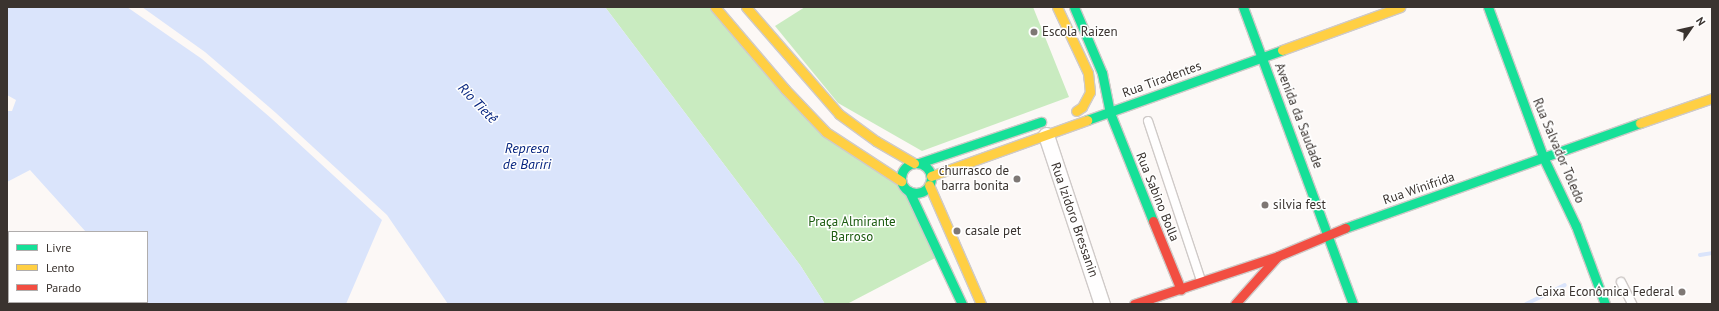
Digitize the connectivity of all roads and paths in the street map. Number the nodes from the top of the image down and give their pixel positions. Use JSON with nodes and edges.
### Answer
{"nodes":[{"id":1,"x":715,"y":7,"type":"edge"},
{"id":2,"x":746,"y":7,"type":"edge"},
{"id":3,"x":1057,"y":7,"type":"edge"},
{"id":4,"x":1074,"y":7,"type":"edge"},
{"id":5,"x":1244,"y":7,"type":"edge"},
{"id":6,"x":1400,"y":7,"type":"edge"},
{"id":7,"x":1488,"y":7,"type":"edge"},
{"id":8,"x":1262,"y":58,"type":"junction"},
{"id":9,"x":1712,"y":98,"type":"edge"},
{"id":10,"x":1110,"y":113,"type":"junction"},
{"id":11,"x":1049,"y":119,"type":"dead end"},
{"id":12,"x":1148,"y":121,"type":"dead end"},
{"id":13,"x":1046,"y":135,"type":"junction"},
{"id":14,"x":1544,"y":159,"type":"junction"},
{"id":15,"x":916,"y":163,"type":"junction"},
{"id":16,"x":901,"y":181,"type":"junction"},
{"id":17,"x":930,"y":181,"type":"junction"},
{"id":18,"x":909,"y":191,"type":"junction"},
{"id":19,"x":1328,"y":234,"type":"junction"},
{"id":20,"x":1278,"y":256,"type":"junction"},
{"id":21,"x":1218,"y":277,"type":"junction"},
{"id":22,"x":1202,"y":282,"type":"junction"},
{"id":23,"x":1621,"y":282,"type":"dead end"},
{"id":24,"x":1226,"y":286,"type":"dead end"},
{"id":25,"x":1181,"y":290,"type":"junction"},
{"id":26,"x":1232,"y":301,"type":"edge"},
{"id":27,"x":962,"y":304,"type":"edge"},
{"id":28,"x":981,"y":304,"type":"edge"},
{"id":29,"x":1102,"y":304,"type":"edge"},
{"id":30,"x":1134,"y":304,"type":"edge"},
{"id":31,"x":1353,"y":304,"type":"edge"},
{"id":32,"x":1605,"y":304,"type":"edge"},
{"id":33,"x":1632,"y":304,"type":"edge"}],
"edges":[{"from":1,"to":16,"type":"street"},
{"from":2,"to":15,"type":"street"},
{"from":3,"to":10,"type":"street"},
{"from":4,"to":10,"type":"street","name":"Rua Sabino Bolla"},
{"from":5,"to":8,"type":"street","name":"Avenida da Saudade"},
{"from":6,"to":8,"type":"street","name":"Rua Tiradentes"},
{"from":7,"to":14,"type":"street","name":"Rua Salvador Toledo"},
{"from":8,"to":10,"type":"street","name":"Rua Tiradentes"},
{"from":8,"to":19,"type":"street","name":"Avenida da Saudade"},
{"from":9,"to":14,"type":"street","name":"Rua Winifrida"},
{"from":10,"to":13,"type":"street","name":"Rua Tiradentes"},
{"from":10,"to":25,"type":"street","name":"Rua Sabino Bolla"},
{"from":11,"to":15,"type":"street"},
{"from":12,"to":22,"type":"lane"},
{"from":13,"to":17,"type":"street","name":"Rua Tiradentes"},
{"from":13,"to":29,"type":"street","name":"Rua Izidoro Bressanin"},
{"from":14,"to":19,"type":"street","name":"Rua Winifrida"},
{"from":14,"to":32,"type":"street","name":"Rua Salvador Toledo"},
{"from":15,"to":16,"type":"street"},
{"from":15,"to":17,"type":"street"},
{"from":16,"to":18,"type":"street"},
{"from":17,"to":18,"type":"street"},
{"from":17,"to":28,"type":"street"},
{"from":18,"to":27,"type":"street"},
{"from":19,"to":20,"type":"street","name":"Rua Winifrida"},
{"from":19,"to":31,"type":"street","name":"Avenida da Saudade"},
{"from":20,"to":21,"type":"street","name":"Rua Winifrida"},
{"from":20,"to":26,"type":"street"},
{"from":21,"to":22,"type":"street","name":"Rua Winifrida"},
{"from":21,"to":24,"type":"street"},
{"from":22,"to":25,"type":"street","name":"Rua Winifrida"},
{"from":23,"to":33,"type":"lane"},
{"from":25,"to":30,"type":"street","name":"Rua Winifrida"}]}
